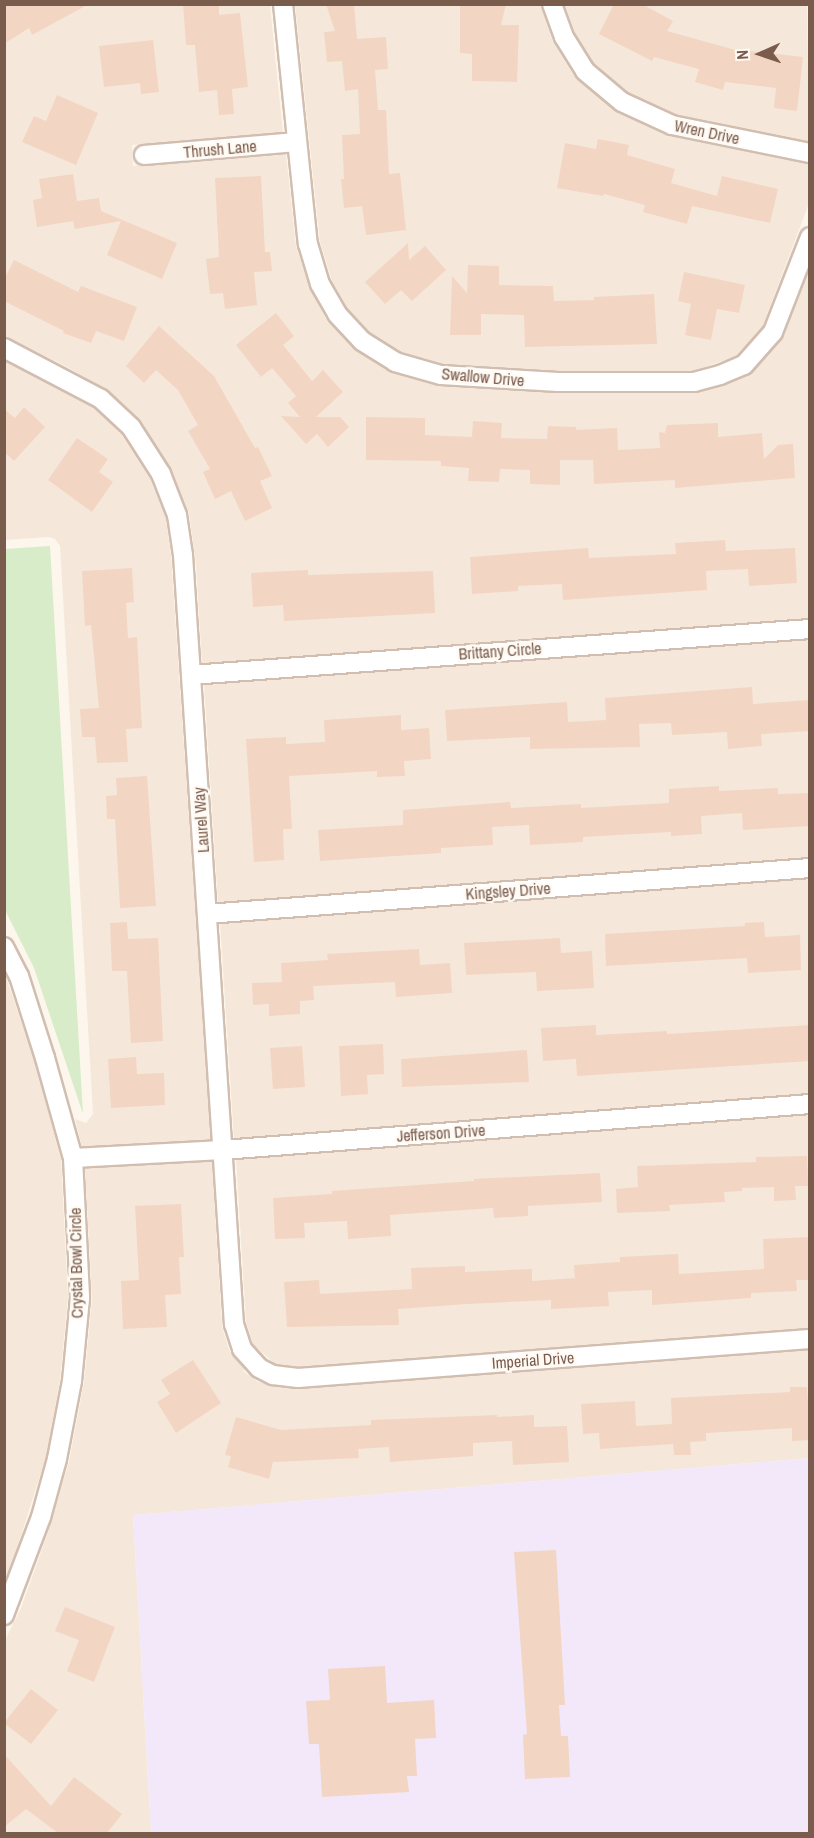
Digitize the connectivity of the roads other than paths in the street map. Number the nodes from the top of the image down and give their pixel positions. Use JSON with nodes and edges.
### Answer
{"nodes":[{"id":1,"x":283,"y":4,"type":"edge"},
{"id":2,"x":552,"y":4,"type":"edge"},
{"id":3,"x":296,"y":142,"type":"junction"},
{"id":4,"x":810,"y":153,"type":"edge"},
{"id":5,"x":144,"y":155,"type":"dead end"},
{"id":6,"x":810,"y":237,"type":"edge"},
{"id":7,"x":4,"y":348,"type":"edge"},
{"id":8,"x":810,"y":629,"type":"edge"},
{"id":9,"x":191,"y":675,"type":"junction"},
{"id":10,"x":810,"y":868,"type":"edge"},
{"id":11,"x":207,"y":914,"type":"junction"},
{"id":12,"x":4,"y":947,"type":"edge"},
{"id":13,"x":810,"y":1104,"type":"edge"},
{"id":14,"x":223,"y":1150,"type":"junction"},
{"id":15,"x":73,"y":1158,"type":"junction"},
{"id":16,"x":810,"y":1339,"type":"edge"},
{"id":17,"x":259,"y":1368,"type":"joint"},
{"id":18,"x":4,"y":1616,"type":"edge"}],
"edges":[{"from":1,"to":3,"type":"street","name":"Swallow Drive"},
{"from":2,"to":4,"type":"street","name":"Wren Drive"},
{"from":3,"to":5,"type":"street","name":"Thrush Lane"},
{"from":3,"to":6,"type":"street","name":"Swallow Drive"},
{"from":7,"to":9,"type":"street","name":"Laurel Way"},
{"from":8,"to":9,"type":"street","name":"Brittany Circle"},
{"from":9,"to":11,"type":"street","name":"Laurel Way"},
{"from":10,"to":11,"type":"street","name":"Kingsley Drive"},
{"from":11,"to":14,"type":"street","name":"Laurel Way"},
{"from":12,"to":15,"type":"street","name":"Crystal Bowl Circle"},
{"from":13,"to":14,"type":"street","name":"Jefferson Drive"},
{"from":14,"to":15,"type":"street","name":"Jefferson Drive"},
{"from":14,"to":17,"type":"street","name":"Laurel Way"},
{"from":15,"to":18,"type":"street","name":"Crystal Bowl Circle"},
{"from":16,"to":17,"type":"street","name":"Imperial Drive"}]}
